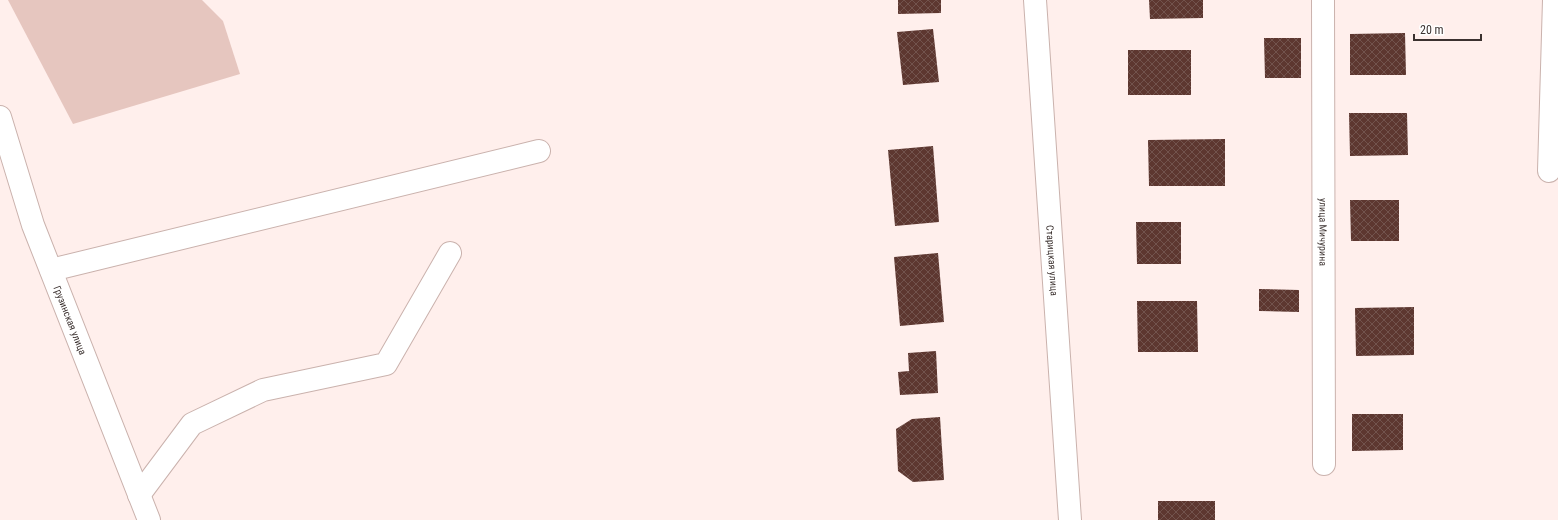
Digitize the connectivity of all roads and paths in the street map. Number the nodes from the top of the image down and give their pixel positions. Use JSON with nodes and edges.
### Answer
{"nodes":[{"id":1,"x":1035,"y":0,"type":"edge"},
{"id":2,"x":1323,"y":0,"type":"edge"},
{"id":3,"x":1554,"y":0,"type":"edge"},
{"id":4,"x":0,"y":117,"type":"edge"},
{"id":5,"x":1554,"y":122,"type":"edge"},
{"id":6,"x":539,"y":151,"type":"dead end"},
{"id":7,"x":1550,"y":171,"type":"dead end"},
{"id":8,"x":450,"y":253,"type":"dead end"},
{"id":9,"x":51,"y":270,"type":"junction"},
{"id":10,"x":1324,"y":464,"type":"dead end"},
{"id":11,"x":140,"y":495,"type":"junction"},
{"id":12,"x":149,"y":520,"type":"edge"},
{"id":13,"x":1070,"y":520,"type":"edge"}],
"edges":[{"from":1,"to":13,"type":"street","name":"Старицкая улица"},
{"from":2,"to":10,"type":"street","name":"улица Мичурина"},
{"from":3,"to":5,"type":"street"},
{"from":4,"to":9,"type":"street","name":"Грузинская улица"},
{"from":5,"to":7,"type":"street"},
{"from":6,"to":9,"type":"street"},
{"from":8,"to":11,"type":"street"},
{"from":9,"to":11,"type":"street","name":"Грузинская улица"},
{"from":11,"to":12,"type":"street","name":"Грузинская улица"}]}
